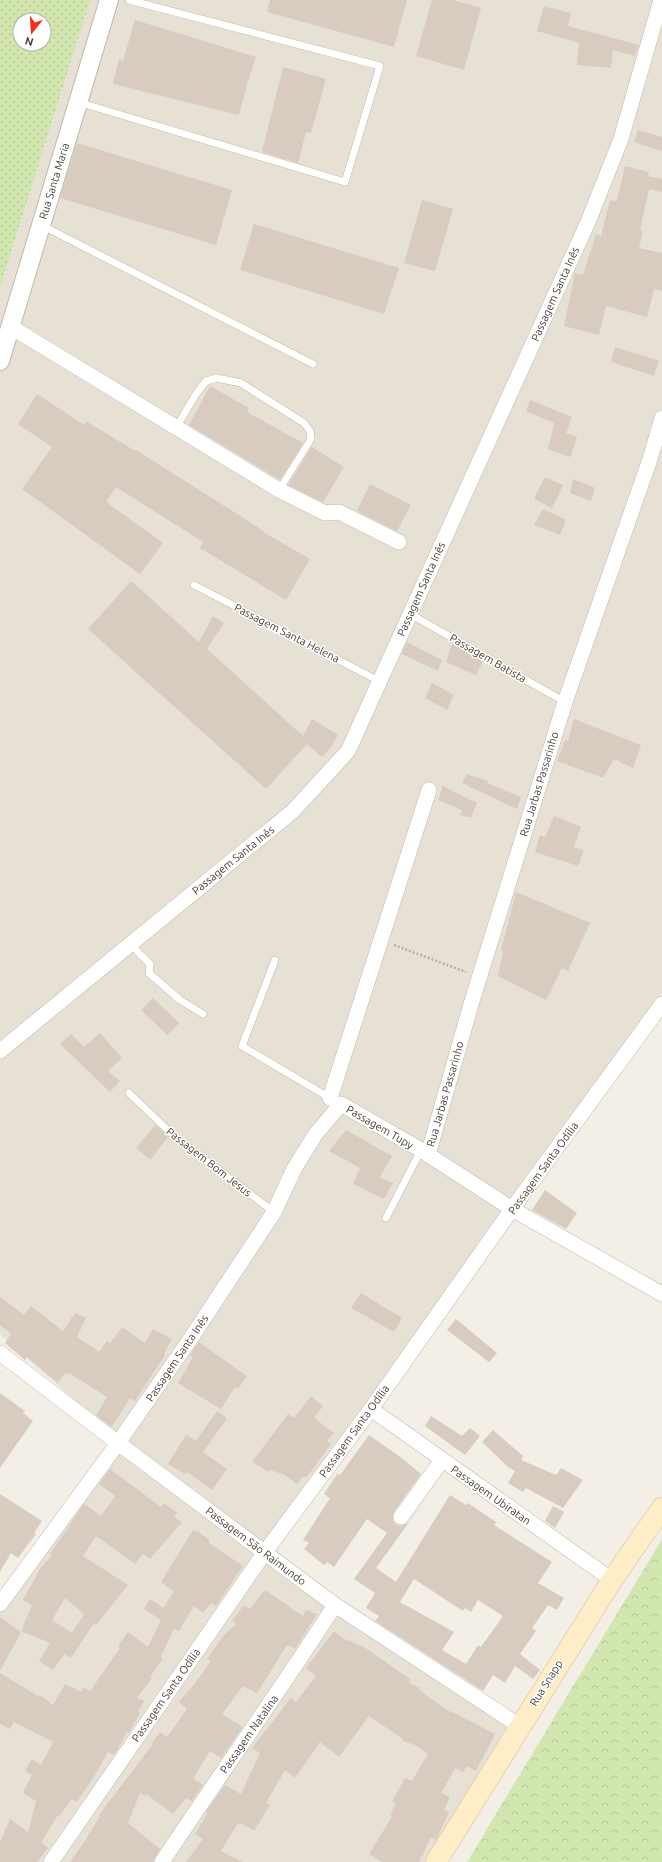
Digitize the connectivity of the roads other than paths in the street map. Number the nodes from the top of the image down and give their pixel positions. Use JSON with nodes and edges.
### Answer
{"nodes":[{"id":1,"x":109,"y":0,"type":"edge"},
{"id":2,"x":129,"y":0,"type":"edge"},
{"id":3,"x":661,"y":0,"type":"edge"},
{"id":4,"x":78,"y":102,"type":"junction"},
{"id":5,"x":41,"y":225,"type":"junction"},
{"id":6,"x":11,"y":327,"type":"junction"},
{"id":7,"x":0,"y":361,"type":"edge"},
{"id":8,"x":313,"y":364,"type":"dead end"},
{"id":9,"x":662,"y":418,"type":"edge"},
{"id":10,"x":176,"y":428,"type":"junction"},
{"id":11,"x":279,"y":490,"type":"junction"},
{"id":12,"x":399,"y":542,"type":"dead end"},
{"id":13,"x":194,"y":585,"type":"dead end"},
{"id":14,"x":410,"y":614,"type":"junction"},
{"id":15,"x":380,"y":681,"type":"junction"},
{"id":16,"x":565,"y":702,"type":"junction"},
{"id":17,"x":429,"y":790,"type":"dead end"},
{"id":18,"x":130,"y":944,"type":"junction"},
{"id":19,"x":275,"y":960,"type":"dead end"},
{"id":20,"x":662,"y":1004,"type":"edge"},
{"id":21,"x":203,"y":1014,"type":"dead end"},
{"id":22,"x":1,"y":1048,"type":"edge"},
{"id":23,"x":129,"y":1093,"type":"dead end"},
{"id":24,"x":335,"y":1101,"type":"junction"},
{"id":25,"x":424,"y":1152,"type":"junction"},
{"id":26,"x":512,"y":1209,"type":"junction"},
{"id":27,"x":274,"y":1212,"type":"junction"},
{"id":28,"x":386,"y":1218,"type":"dead end"},
{"id":29,"x":662,"y":1293,"type":"edge"},
{"id":30,"x":0,"y":1353,"type":"edge"},
{"id":31,"x":371,"y":1409,"type":"junction"},
{"id":32,"x":118,"y":1443,"type":"junction"},
{"id":33,"x":442,"y":1460,"type":"junction"},
{"id":34,"x":662,"y":1508,"type":"edge"},
{"id":35,"x":401,"y":1517,"type":"dead end"},
{"id":36,"x":265,"y":1552,"type":"junction"},
{"id":37,"x":612,"y":1580,"type":"junction"},
{"id":38,"x":0,"y":1604,"type":"edge"},
{"id":39,"x":335,"y":1605,"type":"junction"},
{"id":40,"x":520,"y":1726,"type":"junction"},
{"id":41,"x":51,"y":1862,"type":"edge"},
{"id":42,"x":162,"y":1862,"type":"edge"},
{"id":43,"x":436,"y":1862,"type":"edge"}],
"edges":[{"from":1,"to":4,"type":"street","name":"Rua Santa Maria"},
{"from":2,"to":4,"type":"lane"},
{"from":3,"to":14,"type":"street","name":"Passagem Santa Inês"},
{"from":4,"to":5,"type":"street","name":"Rua Santa Maria"},
{"from":5,"to":6,"type":"street","name":"Rua Santa Maria"},
{"from":5,"to":8,"type":"lane"},
{"from":6,"to":7,"type":"street","name":"Rua Santa Maria"},
{"from":6,"to":10,"type":"street"},
{"from":9,"to":16,"type":"street","name":"Rua Jarbas Passarinho"},
{"from":10,"to":11,"type":"street"},
{"from":10,"to":11,"type":"lane"},
{"from":11,"to":12,"type":"street"},
{"from":13,"to":15,"type":"lane","name":"Passagem Santa Helena"},
{"from":14,"to":15,"type":"street","name":"Passagem Santa Inês"},
{"from":14,"to":16,"type":"lane","name":"Passagem Batista"},
{"from":15,"to":18,"type":"street","name":"Passagem Santa Inês"},
{"from":16,"to":25,"type":"street","name":"Rua Jarbas Passarinho"},
{"from":17,"to":24,"type":"street","name":"Passagem Santa Inês"},
{"from":18,"to":21,"type":"lane"},
{"from":18,"to":22,"type":"street","name":"Passagem Santa Inês"},
{"from":19,"to":24,"type":"lane","name":"Passagem Tupy"},
{"from":20,"to":26,"type":"street","name":"Passagem Santa Odília"},
{"from":23,"to":27,"type":"lane","name":"Passagem Bom Jesus"},
{"from":24,"to":25,"type":"street","name":"Passagem Tupy"},
{"from":24,"to":27,"type":"street","name":"Passagem Santa Inês"},
{"from":25,"to":26,"type":"street","name":"Passagem Tupy"},
{"from":25,"to":28,"type":"lane"},
{"from":26,"to":29,"type":"street","name":"Passagem Tupy"},
{"from":26,"to":31,"type":"street","name":"Passagem Santa Odília"},
{"from":27,"to":32,"type":"street","name":"Passagem Santa Inês"},
{"from":30,"to":32,"type":"street","name":"Passagem São Raimundo"},
{"from":31,"to":33,"type":"street","name":"Passagem Ubiratan"},
{"from":31,"to":36,"type":"street","name":"Passagem Santa Odília"},
{"from":32,"to":36,"type":"street","name":"Passagem São Raimundo"},
{"from":32,"to":38,"type":"street","name":"Passagem Santa Inês"},
{"from":33,"to":35,"type":"street"},
{"from":33,"to":37,"type":"street","name":"Passagem Ubiratan"},
{"from":34,"to":37,"type":"main road","name":"Rua Snapp"},
{"from":36,"to":39,"type":"street","name":"Passagem São Raimundo"},
{"from":36,"to":41,"type":"street","name":"Passagem Santa Odília"},
{"from":37,"to":40,"type":"main road","name":"Rua Snapp"},
{"from":39,"to":40,"type":"street","name":"Passagem São Raimundo"},
{"from":39,"to":42,"type":"street","name":"Passagem Natalina"},
{"from":40,"to":43,"type":"main road","name":"Rua Snapp"}]}
